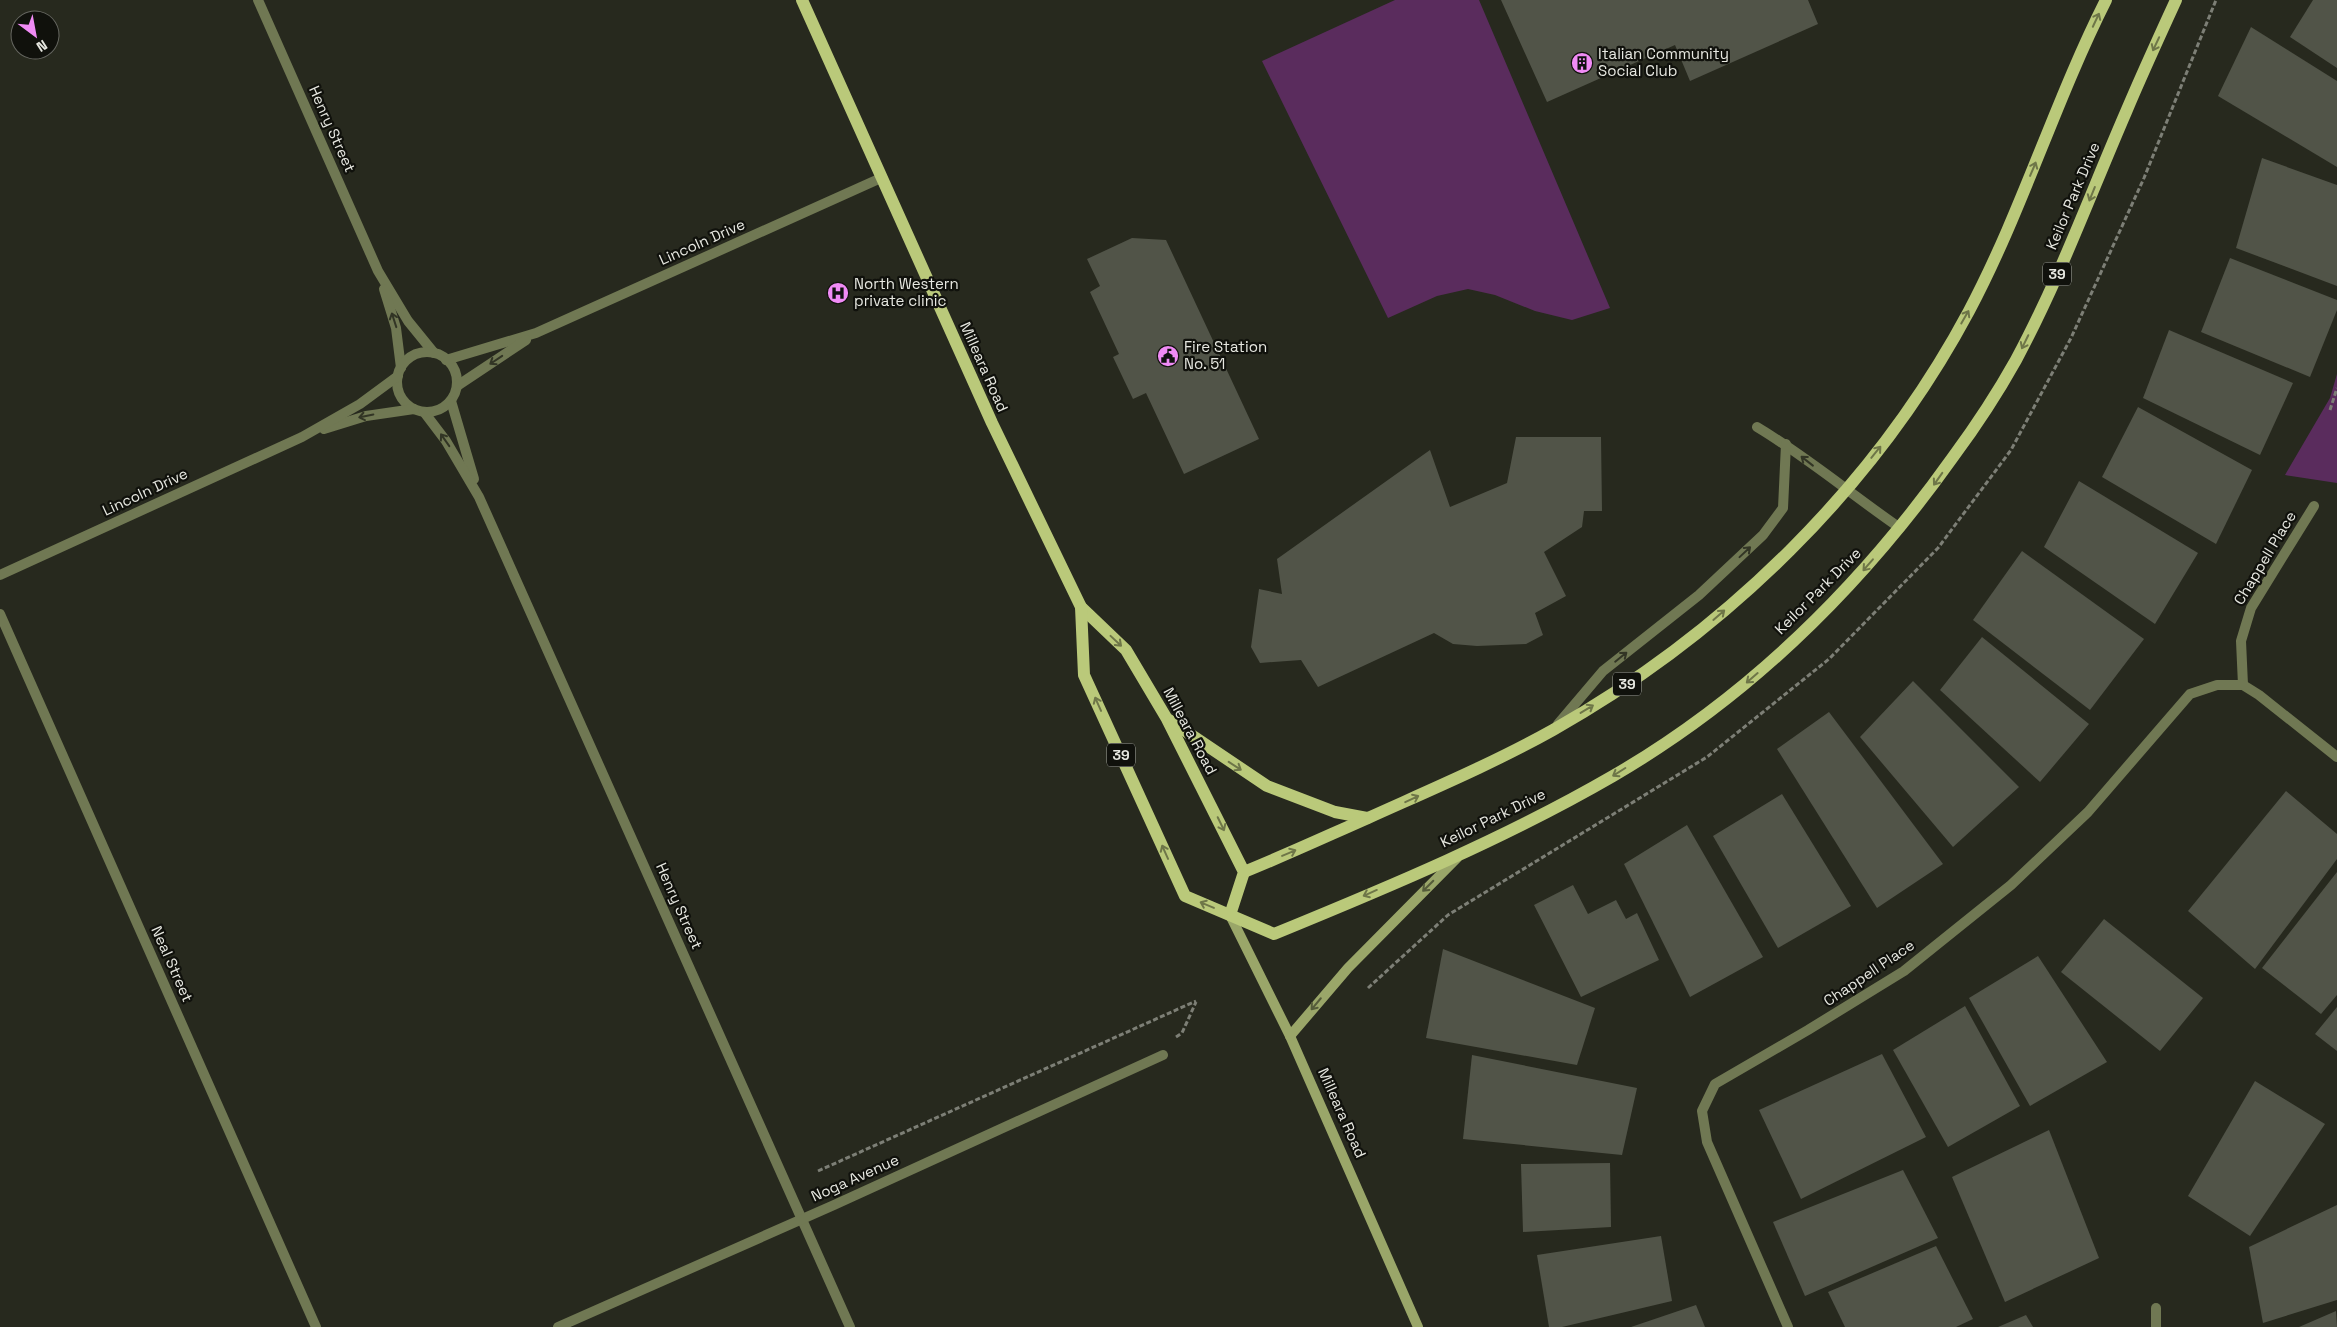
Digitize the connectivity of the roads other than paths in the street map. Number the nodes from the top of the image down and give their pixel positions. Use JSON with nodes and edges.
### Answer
{"nodes":[{"id":1,"x":258,"y":0,"type":"edge"},
{"id":2,"x":802,"y":0,"type":"edge"},
{"id":3,"x":2106,"y":0,"type":"edge"},
{"id":4,"x":2176,"y":0,"type":"edge"},
{"id":5,"x":882,"y":178,"type":"junction"},
{"id":6,"x":378,"y":271,"type":"junction"},
{"id":7,"x":536,"y":334,"type":"junction"},
{"id":8,"x":434,"y":353,"type":"junction"},
{"id":9,"x":446,"y":360,"type":"junction"},
{"id":10,"x":400,"y":372,"type":"junction"},
{"id":11,"x":457,"y":386,"type":"junction"},
{"id":12,"x":451,"y":401,"type":"junction"},
{"id":13,"x":419,"y":411,"type":"junction"},
{"id":14,"x":1758,"y":427,"type":"dead end"},
{"id":15,"x":302,"y":437,"type":"junction"},
{"id":16,"x":1786,"y":444,"type":"junction"},
{"id":17,"x":1846,"y":490,"type":"junction"},
{"id":18,"x":479,"y":497,"type":"junction"},
{"id":19,"x":2314,"y":506,"type":"dead end"},
{"id":20,"x":1900,"y":528,"type":"junction"},
{"id":21,"x":0,"y":575,"type":"edge"},
{"id":22,"x":1081,"y":607,"type":"junction"},
{"id":23,"x":0,"y":614,"type":"edge"},
{"id":24,"x":2243,"y":685,"type":"junction"},
{"id":25,"x":1167,"y":719,"type":"junction"},
{"id":26,"x":1552,"y":730,"type":"junction"},
{"id":27,"x":2337,"y":757,"type":"edge"},
{"id":28,"x":1367,"y":818,"type":"junction"},
{"id":29,"x":1462,"y":852,"type":"junction"},
{"id":30,"x":1244,"y":872,"type":"junction"},
{"id":31,"x":1230,"y":915,"type":"junction"},
{"id":32,"x":1290,"y":1036,"type":"junction"},
{"id":33,"x":1163,"y":1054,"type":"road end"},
{"id":34,"x":802,"y":1218,"type":"junction"},
{"id":35,"x":2156,"y":1308,"type":"dead end"},
{"id":36,"x":316,"y":1327,"type":"edge"},
{"id":37,"x":558,"y":1327,"type":"edge"},
{"id":38,"x":850,"y":1327,"type":"edge"},
{"id":39,"x":1418,"y":1327,"type":"edge"},
{"id":40,"x":1788,"y":1327,"type":"edge"},
{"id":41,"x":2156,"y":1327,"type":"edge"}],
"edges":[{"from":1,"to":6,"type":"street","name":"Henry Street"},
{"from":2,"to":5,"type":"main road","name":"Milleara Road","number":"39"},
{"from":17,"to":3,"type":"main road","number":"39","one_way":true},
{"from":4,"to":20,"type":"main road","name":"Keilor Park Drive","number":"39","one_way":true},
{"from":5,"to":7,"type":"street","name":"Lincoln Drive"},
{"from":5,"to":22,"type":"main road","name":"Milleara Road","number":"39"},
{"from":6,"to":8,"type":"street","name":"Henry Street"},
{"from":10,"to":6,"type":"street","name":"Henry Street","one_way":true},
{"from":7,"to":9,"type":"street","name":"Lincoln Drive"},
{"from":7,"to":11,"type":"street","name":"Lincoln Drive","one_way":true},
{"from":8,"to":9,"type":"street"},
{"from":8,"to":10,"type":"street"},
{"from":9,"to":11,"type":"street"},
{"from":10,"to":13,"type":"street"},
{"from":10,"to":15,"type":"street","name":"Lincoln Drive"},
{"from":11,"to":12,"type":"street"},
{"from":12,"to":13,"type":"street"},
{"from":12,"to":18,"type":"street","name":"Henry Street"},
{"from":13,"to":15,"type":"street","name":"Lincoln Drive","one_way":true},
{"from":18,"to":13,"type":"street","name":"Henry Street","one_way":true},
{"from":14,"to":16,"type":"street"},
{"from":15,"to":21,"type":"street","name":"Lincoln Drive"},
{"from":17,"to":16,"type":"street","one_way":true},
{"from":26,"to":16,"type":"street","one_way":true},
{"from":17,"to":20,"type":"street"},
{"from":26,"to":17,"type":"main road","number":"39","one_way":true},
{"from":18,"to":34,"type":"street","name":"Henry Street"},
{"from":19,"to":24,"type":"street","name":"Chappell Place"},
{"from":20,"to":29,"type":"main road","name":"Keilor Park Drive","number":"39","one_way":true},
{"from":22,"to":25,"type":"main road","name":"Milleara Road","number":"39","one_way":true},
{"from":31,"to":22,"type":"main road","name":"Milleara Road","number":"39","one_way":true},
{"from":23,"to":36,"type":"street","name":"Neal Street"},
{"from":24,"to":27,"type":"street"},
{"from":24,"to":40,"type":"street","name":"Chappell Place"},
{"from":25,"to":28,"type":"main road","number":"39","one_way":true},
{"from":25,"to":30,"type":"main road","name":"Milleara Road","number":"39","one_way":true},
{"from":28,"to":26,"type":"main road","number":"39","one_way":true},
{"from":30,"to":28,"type":"main road","number":"39","one_way":true},
{"from":29,"to":31,"type":"main road","name":"Keilor Park Drive","number":"39","one_way":true},
{"from":29,"to":32,"type":"main road","one_way":true},
{"from":30,"to":31,"type":"main road"},
{"from":31,"to":32,"type":"main road","name":"Milleara Road"},
{"from":32,"to":39,"type":"main road","name":"Milleara Road"},
{"from":33,"to":34,"type":"street","name":"Noga Avenue"},
{"from":34,"to":37,"type":"street","name":"Noga Avenue"},
{"from":34,"to":38,"type":"street","name":"Henry Street"},
{"from":35,"to":41,"type":"street"}]}
